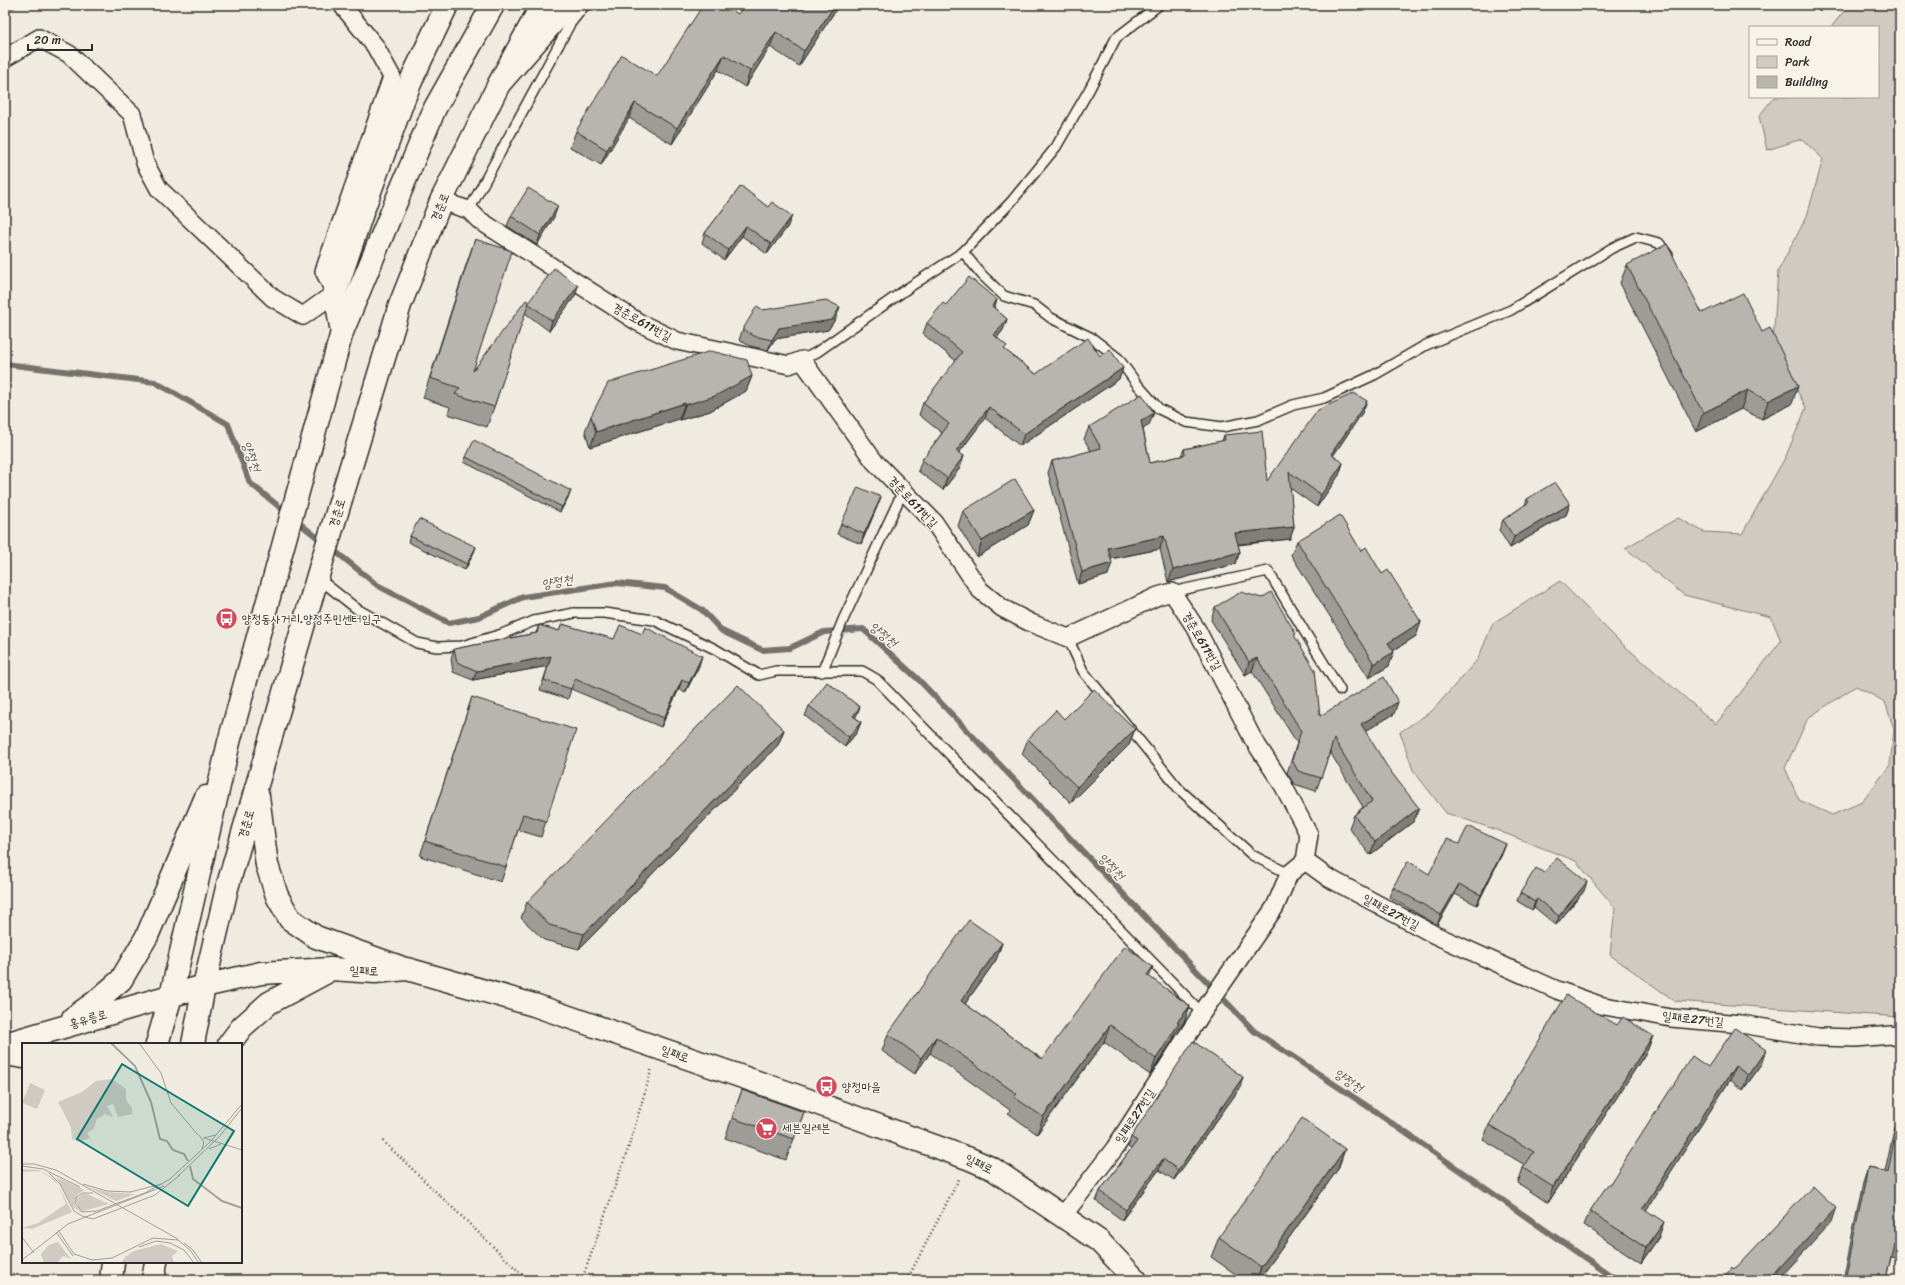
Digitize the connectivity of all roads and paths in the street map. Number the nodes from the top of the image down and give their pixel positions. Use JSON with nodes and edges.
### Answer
{"nodes":[{"id":1,"x":342,"y":5,"type":"edge"},
{"id":2,"x":446,"y":5,"type":"edge"},
{"id":3,"x":493,"y":5,"type":"edge"},
{"id":4,"x":542,"y":5,"type":"edge"},
{"id":5,"x":568,"y":5,"type":"edge"},
{"id":6,"x":584,"y":5,"type":"edge"},
{"id":7,"x":1159,"y":5,"type":"edge"},
{"id":8,"x":5,"y":58,"type":"edge"},
{"id":9,"x":499,"y":84,"type":"junction"},
{"id":10,"x":441,"y":201,"type":"junction"},
{"id":11,"x":469,"y":210,"type":"junction"},
{"id":12,"x":963,"y":252,"type":"junction"},
{"id":13,"x":1668,"y":255,"type":"edge"},
{"id":14,"x":335,"y":293,"type":"junction"},
{"id":15,"x":342,"y":332,"type":"junction"},
{"id":16,"x":802,"y":360,"type":"junction"},
{"id":17,"x":903,"y":491,"type":"junction"},
{"id":18,"x":320,"y":572,"type":"junction"},
{"id":19,"x":1172,"y":592,"type":"junction"},
{"id":20,"x":1068,"y":638,"type":"junction"},
{"id":21,"x":823,"y":668,"type":"junction"},
{"id":22,"x":1340,"y":690,"type":"dead end"},
{"id":23,"x":229,"y":742,"type":"junction"},
{"id":24,"x":256,"y":787,"type":"junction"},
{"id":25,"x":1305,"y":861,"type":"junction"},
{"id":26,"x":1289,"y":874,"type":"junction"},
{"id":27,"x":331,"y":969,"type":"junction"},
{"id":28,"x":406,"y":969,"type":"junction"},
{"id":29,"x":204,"y":986,"type":"junction"},
{"id":30,"x":171,"y":996,"type":"junction"},
{"id":31,"x":1204,"y":1009,"type":"junction"},
{"id":32,"x":61,"y":1027,"type":"junction"},
{"id":33,"x":1900,"y":1038,"type":"edge"},
{"id":34,"x":157,"y":1043,"type":"edge"},
{"id":35,"x":193,"y":1043,"type":"edge"},
{"id":36,"x":230,"y":1043,"type":"edge"},
{"id":37,"x":5,"y":1044,"type":"edge"},
{"id":38,"x":658,"y":1048,"type":"junction"},
{"id":39,"x":5,"y":1054,"type":"edge"},
{"id":40,"x":22,"y":1057,"type":"edge"},
{"id":41,"x":383,"y":1141,"type":"dead end"},
{"id":42,"x":970,"y":1159,"type":"junction"},
{"id":43,"x":1062,"y":1217,"type":"junction"},
{"id":44,"x":113,"y":1263,"type":"edge"},
{"id":45,"x":156,"y":1263,"type":"edge"},
{"id":46,"x":110,"y":1280,"type":"edge"},
{"id":47,"x":153,"y":1280,"type":"edge"},
{"id":48,"x":528,"y":1280,"type":"edge"},
{"id":49,"x":582,"y":1280,"type":"edge"},
{"id":50,"x":907,"y":1280,"type":"edge"},
{"id":51,"x":1136,"y":1280,"type":"edge"}],
"edges":[{"from":1,"to":14,"type":"street"},
{"from":2,"to":14,"type":"main road"},
{"from":3,"to":15,"type":"main road"},
{"from":4,"to":9,"type":"main road","name":"경춘로"},
{"from":5,"to":9,"type":"main road"},
{"from":6,"to":11,"type":"lane"},
{"from":7,"to":12,"type":"lane"},
{"from":8,"to":14,"type":"street"},
{"from":9,"to":10,"type":"main road","name":"경춘로"},
{"from":10,"to":11,"type":"street","name":"경춘로611번길"},
{"from":10,"to":18,"type":"main road","name":"경춘로"},
{"from":11,"to":16,"type":"street","name":"경춘로611번길"},
{"from":12,"to":13,"type":"lane"},
{"from":12,"to":16,"type":"lane"},
{"from":14,"to":15,"type":"main road"},
{"from":15,"to":23,"type":"main road"},
{"from":16,"to":17,"type":"street","name":"경춘로611번길"},
{"from":17,"to":20,"type":"street","name":"경춘로611번길"},
{"from":17,"to":21,"type":"lane"},
{"from":18,"to":21,"type":"lane"},
{"from":18,"to":24,"type":"main road","name":"경춘로"},
{"from":19,"to":20,"type":"street"},
{"from":19,"to":22,"type":"lane"},
{"from":19,"to":25,"type":"street","name":"경춘로611번길"},
{"from":20,"to":26,"type":"lane"},
{"from":21,"to":31,"type":"lane"},
{"from":23,"to":30,"type":"main road"},
{"from":23,"to":32,"type":"main road"},
{"from":24,"to":28,"type":"main road"},
{"from":24,"to":29,"type":"main road","name":"경춘로"},
{"from":25,"to":26,"type":"street","name":"일패로27번길"},
{"from":25,"to":33,"type":"street","name":"일패로27번길"},
{"from":26,"to":31,"type":"street","name":"일패로27번길"},
{"from":27,"to":28,"type":"main road","name":"일패로"},
{"from":27,"to":29,"type":"main road","name":"일패로"},
{"from":27,"to":36,"type":"main road"},
{"from":28,"to":38,"type":"main road","name":"일패로"},
{"from":29,"to":30,"type":"main road","name":"일패로"},
{"from":29,"to":35,"type":"main road","name":"경춘로"},
{"from":30,"to":32,"type":"main road","name":"홍유릉로"},
{"from":30,"to":34,"type":"main road"},
{"from":31,"to":43,"type":"street","name":"일패로27번길"},
{"from":32,"to":37,"type":"main road","name":"홍유릉로"},
{"from":38,"to":42,"type":"main road","name":"일패로"},
{"from":38,"to":49,"type":"path"},
{"from":39,"to":40,"type":"main road"},
{"from":41,"to":48,"type":"path"},
{"from":42,"to":43,"type":"main road","name":"일패로"},
{"from":42,"to":50,"type":"path"},
{"from":43,"to":51,"type":"main road","name":"일패로"},
{"from":44,"to":46,"type":"main road"},
{"from":45,"to":47,"type":"main road"}]}
